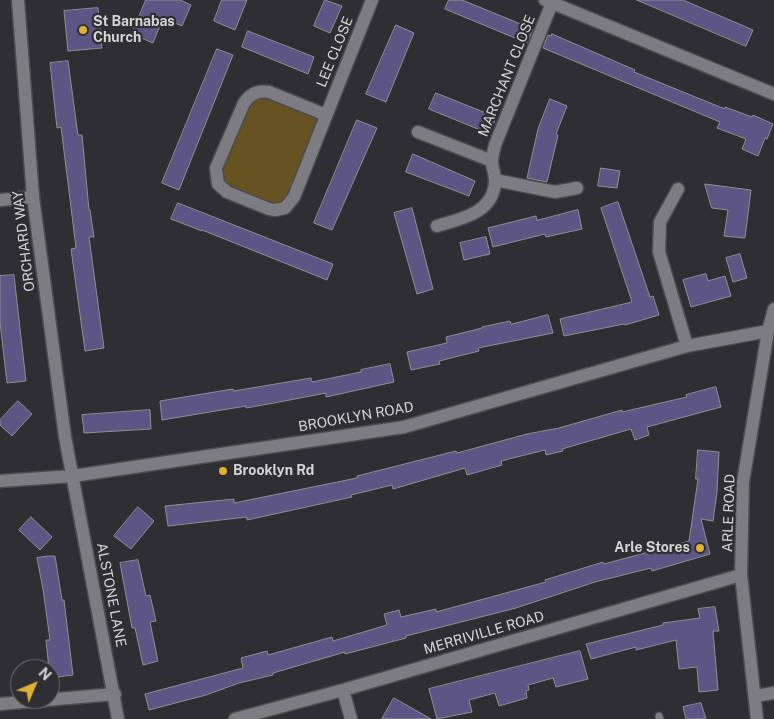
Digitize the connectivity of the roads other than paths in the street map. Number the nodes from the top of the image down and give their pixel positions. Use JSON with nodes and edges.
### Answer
{"nodes":[{"id":1,"x":18,"y":0,"type":"edge"},
{"id":2,"x":372,"y":0,"type":"edge"},
{"id":3,"x":548,"y":1,"type":"edge"},
{"id":4,"x":774,"y":94,"type":"edge"},
{"id":5,"x":326,"y":115,"type":"junction"},
{"id":6,"x":418,"y":132,"type":"dead end"},
{"id":7,"x":492,"y":161,"type":"junction"},
{"id":8,"x":495,"y":180,"type":"junction"},
{"id":9,"x":577,"y":188,"type":"dead end"},
{"id":10,"x":678,"y":188,"type":"dead end"},
{"id":11,"x":33,"y":198,"type":"junction"},
{"id":12,"x":0,"y":200,"type":"edge"},
{"id":13,"x":437,"y":226,"type":"dead end"},
{"id":14,"x":774,"y":309,"type":"edge"},
{"id":15,"x":768,"y":331,"type":"junction"},
{"id":16,"x":686,"y":346,"type":"junction"},
{"id":17,"x":73,"y":476,"type":"junction"},
{"id":18,"x":0,"y":481,"type":"edge"},
{"id":19,"x":741,"y":575,"type":"junction"},
{"id":20,"x":343,"y":690,"type":"junction"},
{"id":21,"x":774,"y":693,"type":"edge"},
{"id":22,"x":115,"y":694,"type":"junction"},
{"id":23,"x":755,"y":696,"type":"junction"},
{"id":24,"x":0,"y":704,"type":"edge"},
{"id":25,"x":118,"y":719,"type":"edge"},
{"id":26,"x":235,"y":719,"type":"edge"},
{"id":27,"x":351,"y":719,"type":"edge"},
{"id":28,"x":757,"y":719,"type":"edge"}],
"edges":[{"from":1,"to":11,"type":"street","name":"ORCHARD WAY"},
{"from":2,"to":5,"type":"street","name":"LEE CLOSE"},
{"from":3,"to":4,"type":"street"},
{"from":3,"to":7,"type":"street","name":"MARCHANT CLOSE"},
{"from":5,"to":5,"type":"street","name":"LEE CLOSE"},
{"from":6,"to":7,"type":"street","name":"MARCHANT CLOSE"},
{"from":7,"to":8,"type":"street","name":"MARCHANT CLOSE"},
{"from":8,"to":9,"type":"street"},
{"from":8,"to":13,"type":"street"},
{"from":10,"to":16,"type":"street"},
{"from":11,"to":12,"type":"street"},
{"from":11,"to":17,"type":"street","name":"ORCHARD WAY"},
{"from":14,"to":15,"type":"street","name":"ARLE ROAD"},
{"from":15,"to":16,"type":"street","name":"BROOKLYN ROAD"},
{"from":15,"to":19,"type":"street","name":"ARLE ROAD"},
{"from":16,"to":17,"type":"street","name":"BROOKLYN ROAD"},
{"from":17,"to":18,"type":"street","name":"BROOKLYN ROAD"},
{"from":17,"to":22,"type":"street","name":"ALSTONE LANE"},
{"from":19,"to":20,"type":"street","name":"MERRIVILLE ROAD"},
{"from":19,"to":23,"type":"street","name":"ARLE ROAD"},
{"from":20,"to":26,"type":"street","name":"MERRIVILLE ROAD"},
{"from":20,"to":27,"type":"street"},
{"from":21,"to":23,"type":"street"},
{"from":22,"to":24,"type":"street"},
{"from":22,"to":25,"type":"street","name":"ALSTONE LANE"},
{"from":23,"to":28,"type":"street","name":"ARLE ROAD"}]}
